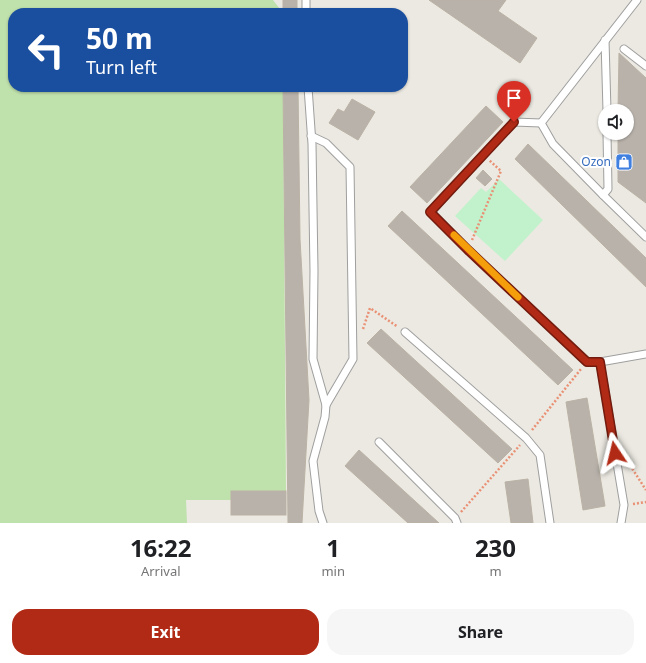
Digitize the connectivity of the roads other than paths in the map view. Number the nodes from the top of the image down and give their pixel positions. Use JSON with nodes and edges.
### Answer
{"nodes":[{"id":1,"x":637,"y":0,"type":"edge"},
{"id":2,"x":605,"y":40,"type":"junction"},
{"id":3,"x":624,"y":49,"type":"dead end"},
{"id":4,"x":646,"y":66,"type":"edge"},
{"id":5,"x":308,"y":92,"type":"edge"},
{"id":6,"x":607,"y":104,"type":"edge"},
{"id":7,"x":541,"y":123,"type":"junction"},
{"id":8,"x":311,"y":136,"type":"junction"},
{"id":9,"x":607,"y":140,"type":"edge"},
{"id":10,"x":603,"y":195,"type":"junction"},
{"id":11,"x":646,"y":237,"type":"edge"},
{"id":12,"x":405,"y":332,"type":"road end"},
{"id":13,"x":646,"y":354,"type":"edge"},
{"id":14,"x":600,"y":362,"type":"junction"},
{"id":15,"x":326,"y":405,"type":"junction"},
{"id":16,"x":379,"y":442,"type":"dead end"},
{"id":17,"x":456,"y":520,"type":"edge"},
{"id":18,"x":323,"y":523,"type":"edge"},
{"id":19,"x":550,"y":523,"type":"edge"},
{"id":20,"x":621,"y":523,"type":"edge"}],
"edges":[{"from":1,"to":2,"type":"lane"},
{"from":2,"to":6,"type":"lane"},
{"from":2,"to":7,"type":"lane"},
{"from":3,"to":4,"type":"lane"},
{"from":5,"to":8,"type":"lane"},
{"from":7,"to":10,"type":"lane"},
{"from":7,"to":14,"type":"lane"},
{"from":8,"to":15,"type":"lane"},
{"from":8,"to":15,"type":"lane"},
{"from":9,"to":10,"type":"lane"},
{"from":10,"to":11,"type":"lane"},
{"from":12,"to":19,"type":"lane"},
{"from":13,"to":14,"type":"lane"},
{"from":14,"to":20,"type":"lane"},
{"from":15,"to":18,"type":"lane"},
{"from":16,"to":17,"type":"lane"}]}
